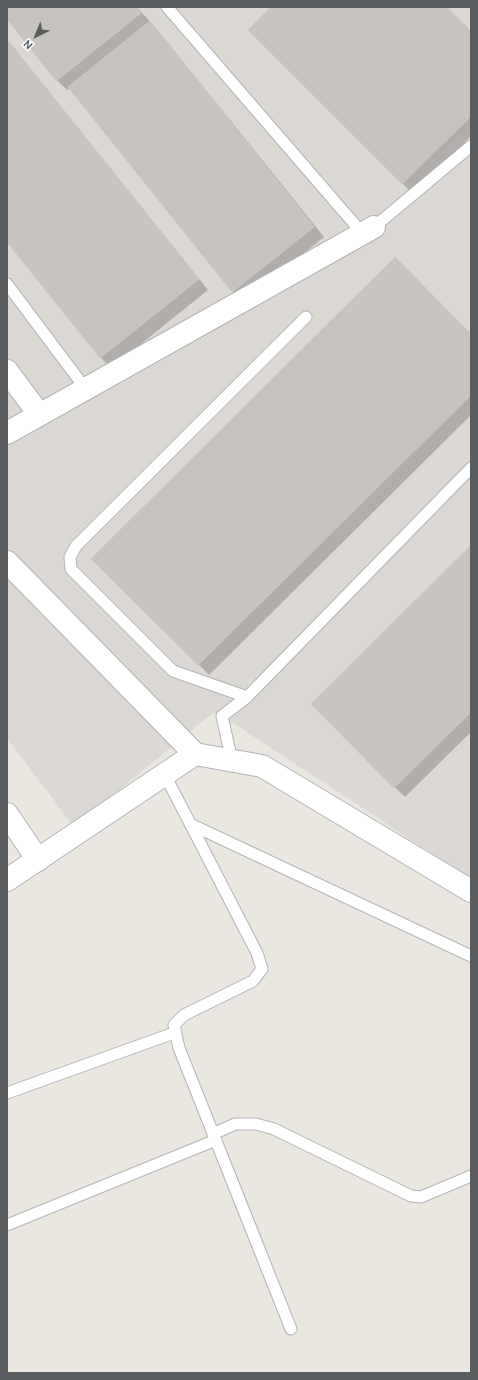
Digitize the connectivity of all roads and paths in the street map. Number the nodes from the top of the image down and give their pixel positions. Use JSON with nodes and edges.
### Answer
{"nodes":[{"id":1,"x":167,"y":7,"type":"edge"},
{"id":2,"x":471,"y":146,"type":"edge"},
{"id":3,"x":368,"y":230,"type":"junction"},
{"id":4,"x":7,"y":284,"type":"edge"},
{"id":5,"x":306,"y":317,"type":"dead end"},
{"id":6,"x":7,"y":371,"type":"edge"},
{"id":7,"x":85,"y":388,"type":"junction"},
{"id":8,"x":39,"y":414,"type":"junction"},
{"id":9,"x":7,"y":432,"type":"edge"},
{"id":10,"x":471,"y":468,"type":"edge"},
{"id":11,"x":7,"y":562,"type":"edge"},
{"id":12,"x":247,"y":697,"type":"junction"},
{"id":13,"x":195,"y":754,"type":"junction"},
{"id":14,"x":232,"y":761,"type":"junction"},
{"id":15,"x":165,"y":775,"type":"junction"},
{"id":16,"x":7,"y":814,"type":"edge"},
{"id":17,"x":190,"y":824,"type":"junction"},
{"id":18,"x":38,"y":860,"type":"junction"},
{"id":19,"x":7,"y":880,"type":"edge"},
{"id":20,"x":471,"y":891,"type":"edge"},
{"id":21,"x":471,"y":956,"type":"edge"},
{"id":22,"x":174,"y":1033,"type":"junction"},
{"id":23,"x":7,"y":1093,"type":"edge"},
{"id":24,"x":215,"y":1137,"type":"junction"},
{"id":25,"x":471,"y":1176,"type":"edge"},
{"id":26,"x":7,"y":1225,"type":"edge"},
{"id":27,"x":291,"y":1329,"type":"dead end"}],
"edges":[{"from":1,"to":3,"type":"lane"},
{"from":2,"to":3,"type":"lane"},
{"from":3,"to":7,"type":"street"},
{"from":4,"to":7,"type":"lane"},
{"from":5,"to":12,"type":"lane"},
{"from":6,"to":8,"type":"street"},
{"from":7,"to":8,"type":"street"},
{"from":8,"to":9,"type":"street"},
{"from":10,"to":12,"type":"lane"},
{"from":11,"to":13,"type":"street"},
{"from":12,"to":14,"type":"lane"},
{"from":13,"to":14,"type":"street"},
{"from":13,"to":15,"type":"street"},
{"from":14,"to":20,"type":"street"},
{"from":15,"to":17,"type":"lane"},
{"from":15,"to":18,"type":"street"},
{"from":16,"to":18,"type":"street"},
{"from":17,"to":21,"type":"lane"},
{"from":17,"to":22,"type":"lane"},
{"from":18,"to":19,"type":"street"},
{"from":22,"to":23,"type":"lane"},
{"from":22,"to":24,"type":"lane"},
{"from":24,"to":25,"type":"lane"},
{"from":24,"to":26,"type":"lane"},
{"from":24,"to":27,"type":"lane"}]}
